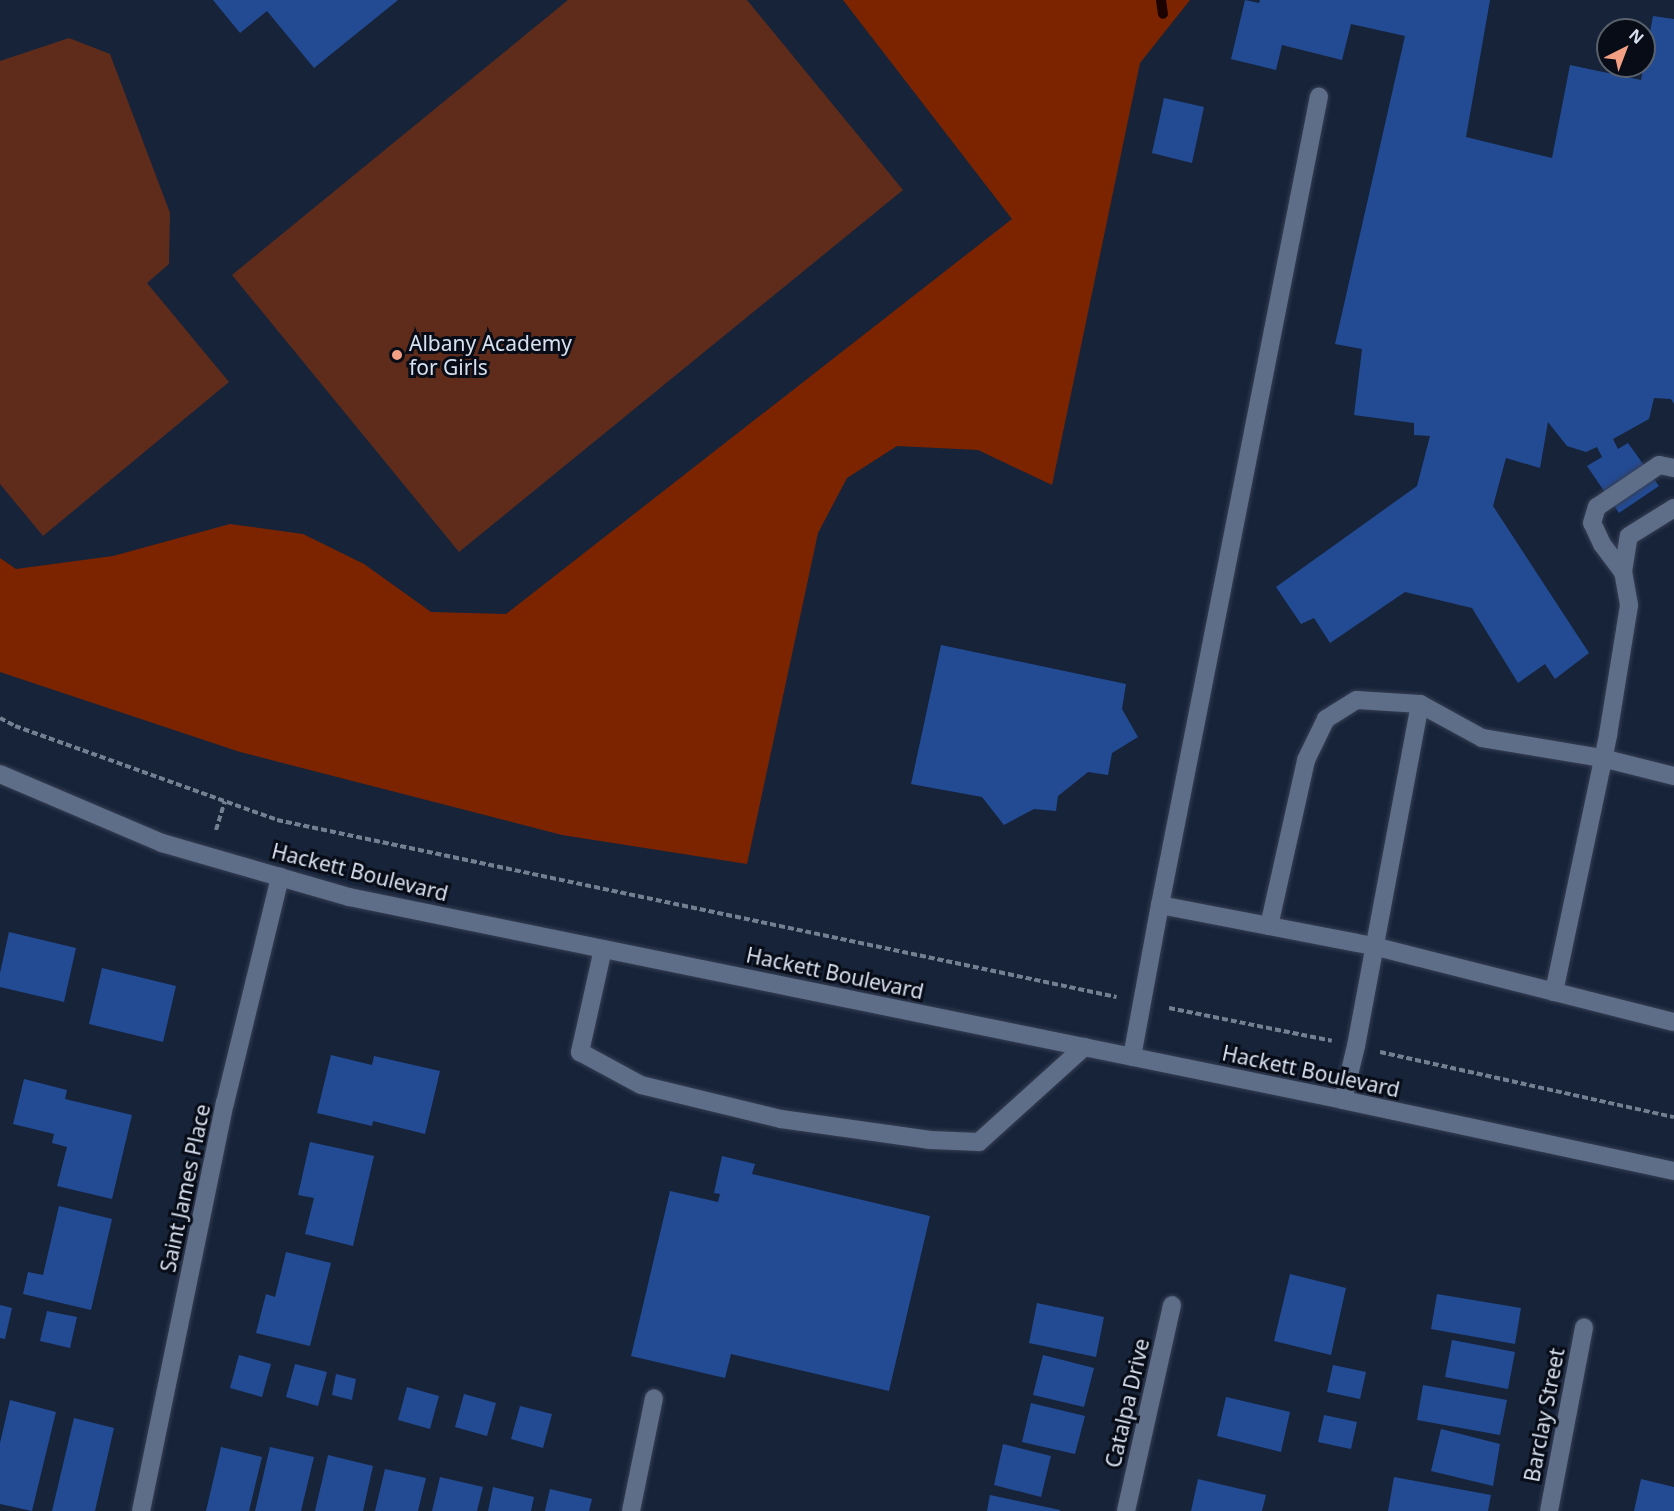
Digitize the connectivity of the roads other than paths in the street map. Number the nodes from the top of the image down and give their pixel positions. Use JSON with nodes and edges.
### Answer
{"nodes":[{"id":1,"x":1319,"y":96,"type":"dead end"},
{"id":2,"x":1674,"y":468,"type":"edge"},
{"id":3,"x":1674,"y":508,"type":"edge"},
{"id":4,"x":1623,"y":572,"type":"junction"},
{"id":5,"x":1420,"y":704,"type":"junction"},
{"id":6,"x":1602,"y":758,"type":"junction"},
{"id":7,"x":0,"y":774,"type":"edge"},
{"id":8,"x":1674,"y":776,"type":"edge"},
{"id":9,"x":280,"y":877,"type":"junction"},
{"id":10,"x":1160,"y":905,"type":"junction"},
{"id":11,"x":1269,"y":926,"type":"junction"},
{"id":12,"x":1373,"y":946,"type":"junction"},
{"id":13,"x":603,"y":949,"type":"junction"},
{"id":14,"x":1554,"y":992,"type":"junction"},
{"id":15,"x":1674,"y":1022,"type":"edge"},
{"id":16,"x":1084,"y":1047,"type":"junction"},
{"id":17,"x":1132,"y":1057,"type":"junction"},
{"id":18,"x":1342,"y":1100,"type":"junction"},
{"id":19,"x":1674,"y":1171,"type":"edge"},
{"id":20,"x":1172,"y":1305,"type":"dead end"},
{"id":21,"x":1584,"y":1327,"type":"dead end"},
{"id":22,"x":654,"y":1398,"type":"dead end"},
{"id":23,"x":141,"y":1511,"type":"edge"},
{"id":24,"x":631,"y":1511,"type":"edge"},
{"id":25,"x":1126,"y":1511,"type":"edge"},
{"id":26,"x":1549,"y":1511,"type":"edge"}],
"edges":[{"from":1,"to":10,"type":"street"},
{"from":2,"to":4,"type":"street"},
{"from":3,"to":4,"type":"street"},
{"from":4,"to":6,"type":"street"},
{"from":5,"to":6,"type":"street"},
{"from":5,"to":11,"type":"street"},
{"from":5,"to":12,"type":"street"},
{"from":6,"to":8,"type":"street"},
{"from":6,"to":14,"type":"street"},
{"from":7,"to":9,"type":"street","name":"Hackett Boulevard"},
{"from":9,"to":13,"type":"street","name":"Hackett Boulevard"},
{"from":9,"to":23,"type":"street","name":"Saint James Place"},
{"from":10,"to":11,"type":"street"},
{"from":10,"to":17,"type":"street"},
{"from":11,"to":12,"type":"street"},
{"from":12,"to":14,"type":"street"},
{"from":12,"to":18,"type":"street"},
{"from":13,"to":16,"type":"street","name":"Hackett Boulevard"},
{"from":13,"to":16,"type":"street"},
{"from":14,"to":15,"type":"street"},
{"from":16,"to":17,"type":"street","name":"Hackett Boulevard"},
{"from":17,"to":18,"type":"street","name":"Hackett Boulevard"},
{"from":18,"to":19,"type":"street","name":"Hackett Boulevard"},
{"from":20,"to":25,"type":"street","name":"Catalpa Drive"},
{"from":21,"to":26,"type":"street","name":"Barclay Street"},
{"from":22,"to":24,"type":"street"}]}
